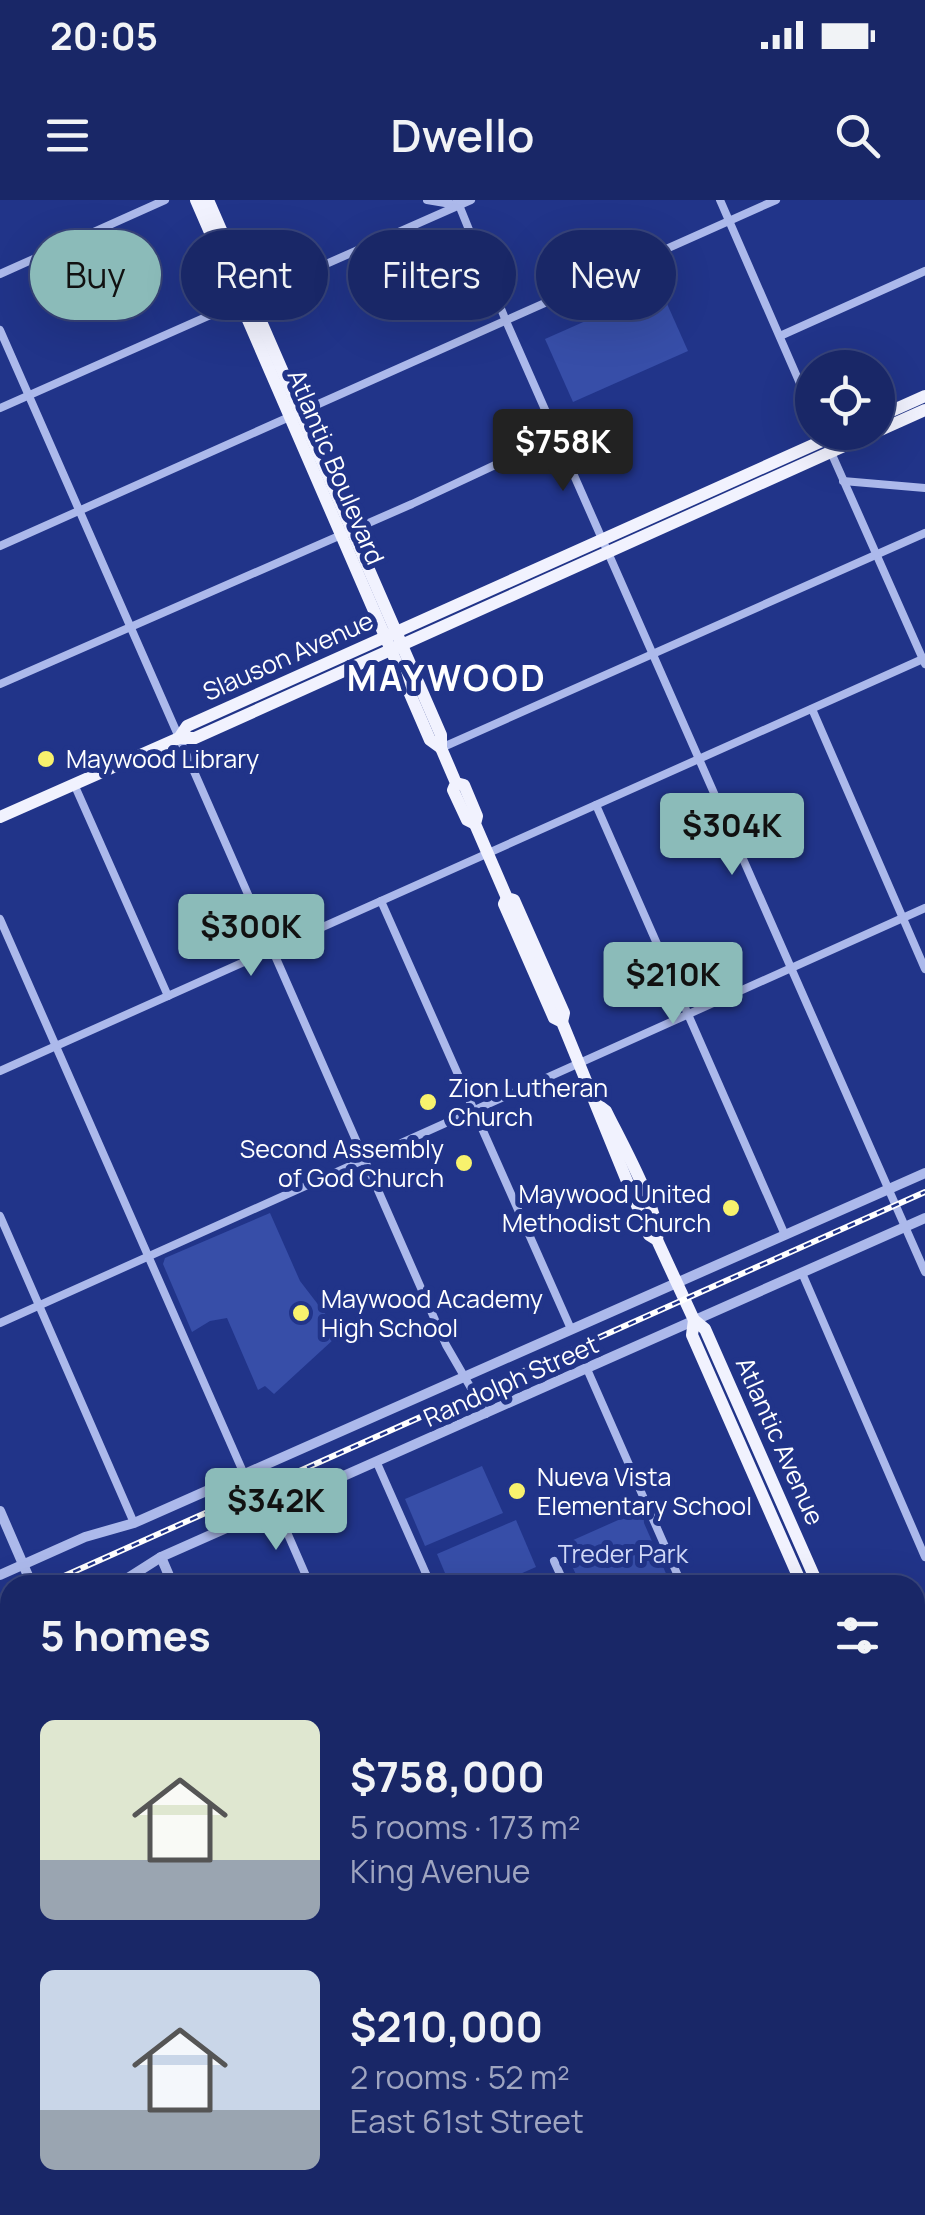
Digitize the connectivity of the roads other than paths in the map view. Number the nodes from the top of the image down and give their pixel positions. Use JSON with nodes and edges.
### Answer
{"nodes":[{"id":1,"x":165,"y":200,"type":"edge"},
{"id":2,"x":196,"y":200,"type":"edge"},
{"id":3,"x":208,"y":200,"type":"edge"},
{"id":4,"x":427,"y":200,"type":"edge"},
{"id":5,"x":471,"y":200,"type":"edge"},
{"id":6,"x":720,"y":200,"type":"edge"},
{"id":7,"x":776,"y":200,"type":"edge"},
{"id":8,"x":458,"y":203,"type":"edge"},
{"id":9,"x":729,"y":221,"type":"junction"},
{"id":10,"x":211,"y":230,"type":"edge"},
{"id":11,"x":219,"y":230,"type":"edge"},
{"id":12,"x":328,"y":262,"type":"edge"},
{"id":13,"x":925,"y":272,"type":"edge"},
{"id":14,"x":0,"y":274,"type":"edge"},
{"id":15,"x":200,"y":320,"type":"edge"},
{"id":16,"x":254,"y":320,"type":"edge"},
{"id":17,"x":506,"y":321,"type":"junction"},
{"id":18,"x":0,"y":330,"type":"edge"},
{"id":19,"x":780,"y":336,"type":"junction"},
{"id":20,"x":795,"y":371,"type":"edge"},
{"id":21,"x":29,"y":395,"type":"junction"},
{"id":22,"x":925,"y":396,"type":"edge"},
{"id":23,"x":0,"y":408,"type":"edge"},
{"id":24,"x":895,"y":409,"type":"edge"},
{"id":25,"x":925,"y":410,"type":"edge"},
{"id":26,"x":296,"y":415,"type":"junction"},
{"id":27,"x":895,"y":423,"type":"edge"},
{"id":28,"x":559,"y":435,"type":"junction"},
{"id":29,"x":807,"y":450,"type":"edge"},
{"id":30,"x":830,"y":450,"type":"edge"},
{"id":31,"x":843,"y":481,"type":"junction"},
{"id":32,"x":925,"y":488,"type":"edge"},
{"id":33,"x":79,"y":511,"type":"junction"},
{"id":34,"x":346,"y":532,"type":"junction"},
{"id":35,"x":925,"y":532,"type":"edge"},
{"id":36,"x":0,"y":546,"type":"edge"},
{"id":37,"x":605,"y":546,"type":"junction"},
{"id":38,"x":876,"y":554,"type":"junction"},
{"id":39,"x":130,"y":627,"type":"junction"},
{"id":40,"x":393,"y":641,"type":"junction"},
{"id":41,"x":653,"y":654,"type":"junction"},
{"id":42,"x":924,"y":660,"type":"edge"},
{"id":43,"x":0,"y":684,"type":"edge"},
{"id":44,"x":812,"y":709,"type":"junction"},
{"id":45,"x":178,"y":738,"type":"junction"},
{"id":46,"x":441,"y":748,"type":"junction"},
{"id":47,"x":700,"y":758,"type":"junction"},
{"id":48,"x":74,"y":784,"type":"junction"},
{"id":49,"x":596,"y":805,"type":"junction"},
{"id":50,"x":0,"y":817,"type":"edge"},
{"id":51,"x":487,"y":854,"type":"junction"},
{"id":52,"x":382,"y":901,"type":"junction"},
{"id":53,"x":925,"y":908,"type":"edge"},
{"id":54,"x":902,"y":918,"type":"junction"},
{"id":55,"x":0,"y":919,"type":"edge"},
{"id":56,"x":272,"y":950,"type":"junction"},
{"id":57,"x":791,"y":967,"type":"junction"},
{"id":58,"x":925,"y":969,"type":"edge"},
{"id":59,"x":168,"y":996,"type":"junction"},
{"id":60,"x":688,"y":1013,"type":"junction"},
{"id":61,"x":56,"y":1046,"type":"junction"},
{"id":62,"x":580,"y":1065,"type":"junction"},
{"id":63,"x":0,"y":1071,"type":"edge"},
{"id":64,"x":474,"y":1110,"type":"junction"},
{"id":65,"x":365,"y":1161,"type":"junction"},
{"id":66,"x":925,"y":1173,"type":"edge"},
{"id":67,"x":889,"y":1189,"type":"junction"},
{"id":68,"x":0,"y":1216,"type":"edge"},
{"id":69,"x":925,"y":1218,"type":"edge"},
{"id":70,"x":905,"y":1227,"type":"junction"},
{"id":71,"x":785,"y":1235,"type":"junction"},
{"id":72,"x":148,"y":1256,"type":"junction"},
{"id":73,"x":925,"y":1272,"type":"edge"},
{"id":74,"x":802,"y":1273,"type":"junction"},
{"id":75,"x":678,"y":1284,"type":"junction"},
{"id":76,"x":39,"y":1306,"type":"junction"},
{"id":77,"x":694,"y":1320,"type":"junction"},
{"id":78,"x":0,"y":1323,"type":"edge"},
{"id":79,"x":570,"y":1328,"type":"junction"},
{"id":80,"x":587,"y":1369,"type":"junction"},
{"id":81,"x":463,"y":1379,"type":"junction"},
{"id":82,"x":486,"y":1414,"type":"junction"},
{"id":83,"x":377,"y":1463,"type":"junction"},
{"id":84,"x":244,"y":1474,"type":"junction"},
{"id":85,"x":276,"y":1507,"type":"junction"},
{"id":86,"x":0,"y":1511,"type":"edge"},
{"id":87,"x":134,"y":1522,"type":"junction"},
{"id":88,"x":925,"y":1557,"type":"edge"},
{"id":89,"x":161,"y":1558,"type":"junction"},
{"id":90,"x":554,"y":1560,"type":"dead end"},
{"id":91,"x":24,"y":1564,"type":"junction"},
{"id":92,"x":0,"y":1575,"type":"edge"},
{"id":93,"x":28,"y":1575,"type":"edge"},
{"id":94,"x":133,"y":1575,"type":"edge"},
{"id":95,"x":169,"y":1575,"type":"edge"},
{"id":96,"x":306,"y":1575,"type":"edge"},
{"id":97,"x":427,"y":1575,"type":"edge"},
{"id":98,"x":561,"y":1575,"type":"edge"},
{"id":99,"x":678,"y":1575,"type":"edge"},
{"id":100,"x":798,"y":1575,"type":"edge"},
{"id":101,"x":814,"y":1575,"type":"edge"}],
"edges":[{"from":1,"to":14,"type":"street"},
{"from":2,"to":10,"type":"main road","name":"Atlantic Boulevard"},
{"from":3,"to":11,"type":"main road","name":"Atlantic Boulevard"},
{"from":4,"to":8,"type":"street"},
{"from":5,"to":8,"type":"street"},
{"from":6,"to":9,"type":"street"},
{"from":7,"to":9,"type":"street"},
{"from":8,"to":12,"type":"street"},
{"from":8,"to":17,"type":"street"},
{"from":9,"to":17,"type":"street"},
{"from":9,"to":19,"type":"street"},
{"from":13,"to":19,"type":"street"},
{"from":15,"to":21,"type":"street"},
{"from":16,"to":26,"type":"main road","name":"Atlantic Boulevard"},
{"from":17,"to":26,"type":"street"},
{"from":17,"to":28,"type":"street"},
{"from":18,"to":21,"type":"street"},
{"from":19,"to":20,"type":"street"},
{"from":21,"to":23,"type":"street"},
{"from":21,"to":33,"type":"street"},
{"from":22,"to":24,"type":"main road"},
{"from":25,"to":27,"type":"main road","name":"Slauson Avenue"},
{"from":26,"to":33,"type":"street"},
{"from":26,"to":34,"type":"main road","name":"Atlantic Boulevard"},
{"from":28,"to":34,"type":"street"},
{"from":28,"to":37,"type":"street"},
{"from":29,"to":37,"type":"main road","name":"Slauson Avenue"},
{"from":30,"to":31,"type":"street"},
{"from":31,"to":32,"type":"street"},
{"from":31,"to":38,"type":"street"},
{"from":33,"to":36,"type":"street"},
{"from":33,"to":39,"type":"street"},
{"from":34,"to":39,"type":"street"},
{"from":34,"to":40,"type":"main road","name":"Atlantic Boulevard"},
{"from":35,"to":38,"type":"street"},
{"from":37,"to":40,"type":"main road","name":"Slauson Avenue"},
{"from":37,"to":41,"type":"street"},
{"from":38,"to":41,"type":"street"},
{"from":38,"to":42,"type":"street"},
{"from":39,"to":43,"type":"street"},
{"from":39,"to":45,"type":"street"},
{"from":40,"to":45,"type":"main road","name":"Slauson Avenue"},
{"from":40,"to":46,"type":"main road","name":"Atlantic Boulevard"},
{"from":41,"to":46,"type":"street"},
{"from":41,"to":47,"type":"street"},
{"from":42,"to":44,"type":"street"},
{"from":44,"to":47,"type":"street"},
{"from":44,"to":54,"type":"street"},
{"from":45,"to":48,"type":"main road","name":"Slauson Avenue"},
{"from":45,"to":56,"type":"street"},
{"from":46,"to":51,"type":"main road","name":"Atlantic Boulevard"},
{"from":47,"to":49,"type":"street"},
{"from":47,"to":57,"type":"street"},
{"from":48,"to":50,"type":"main road","name":"Slauson Avenue"},
{"from":48,"to":59,"type":"street"},
{"from":49,"to":51,"type":"street"},
{"from":49,"to":60,"type":"street"},
{"from":51,"to":52,"type":"street"},
{"from":51,"to":62,"type":"main road","name":"Atlantic Boulevard"},
{"from":52,"to":56,"type":"street"},
{"from":52,"to":64,"type":"street"},
{"from":53,"to":54,"type":"street"},
{"from":54,"to":57,"type":"street"},
{"from":54,"to":58,"type":"street"},
{"from":55,"to":61,"type":"street"},
{"from":56,"to":59,"type":"street"},
{"from":56,"to":65,"type":"street"},
{"from":57,"to":60,"type":"street"},
{"from":57,"to":67,"type":"street"},
{"from":59,"to":61,"type":"street"},
{"from":60,"to":62,"type":"street"},
{"from":60,"to":71,"type":"street"},
{"from":61,"to":63,"type":"street"},
{"from":61,"to":72,"type":"street"},
{"from":62,"to":64,"type":"street"},
{"from":62,"to":75,"type":"main road","name":"Atlantic Boulevard"},
{"from":64,"to":65,"type":"street"},
{"from":64,"to":79,"type":"street"},
{"from":65,"to":72,"type":"street"},
{"from":65,"to":81,"type":"street"},
{"from":66,"to":67,"type":"street","name":"Randolph Street"},
{"from":67,"to":70,"type":"street"},
{"from":67,"to":71,"type":"street","name":"Randolph Street"},
{"from":68,"to":76,"type":"street"},
{"from":69,"to":70,"type":"street","name":"Randolph Street"},
{"from":70,"to":73,"type":"street"},
{"from":70,"to":74,"type":"street","name":"Randolph Street"},
{"from":71,"to":75,"type":"street","name":"Randolph Street"},
{"from":72,"to":76,"type":"street"},
{"from":72,"to":84,"type":"street"},
{"from":74,"to":77,"type":"street","name":"Randolph Street"},
{"from":74,"to":88,"type":"street"},
{"from":75,"to":77,"type":"main road","name":"Atlantic Avenue"},
{"from":75,"to":79,"type":"street","name":"Randolph Street"},
{"from":76,"to":78,"type":"street"},
{"from":76,"to":87,"type":"street"},
{"from":77,"to":80,"type":"street","name":"Randolph Street"},
{"from":77,"to":100,"type":"main road","name":"Atlantic Avenue"},
{"from":77,"to":101,"type":"main road","name":"Atlantic Avenue"},
{"from":79,"to":81,"type":"street","name":"Randolph Street"},
{"from":80,"to":82,"type":"street","name":"Randolph Street"},
{"from":80,"to":99,"type":"street"},
{"from":81,"to":82,"type":"street"},
{"from":81,"to":84,"type":"street","name":"Randolph Street"},
{"from":82,"to":83,"type":"street","name":"Randolph Street"},
{"from":83,"to":85,"type":"street","name":"Randolph Street"},
{"from":83,"to":97,"type":"street"},
{"from":84,"to":87,"type":"street","name":"Randolph Street"},
{"from":85,"to":89,"type":"street","name":"Randolph Street"},
{"from":85,"to":96,"type":"street"},
{"from":86,"to":91,"type":"street"},
{"from":87,"to":91,"type":"street","name":"Randolph Street"},
{"from":89,"to":94,"type":"street","name":"Randolph Street"},
{"from":89,"to":95,"type":"street"},
{"from":90,"to":98,"type":"street"},
{"from":91,"to":92,"type":"street","name":"Randolph Street"},
{"from":91,"to":93,"type":"street"}]}
